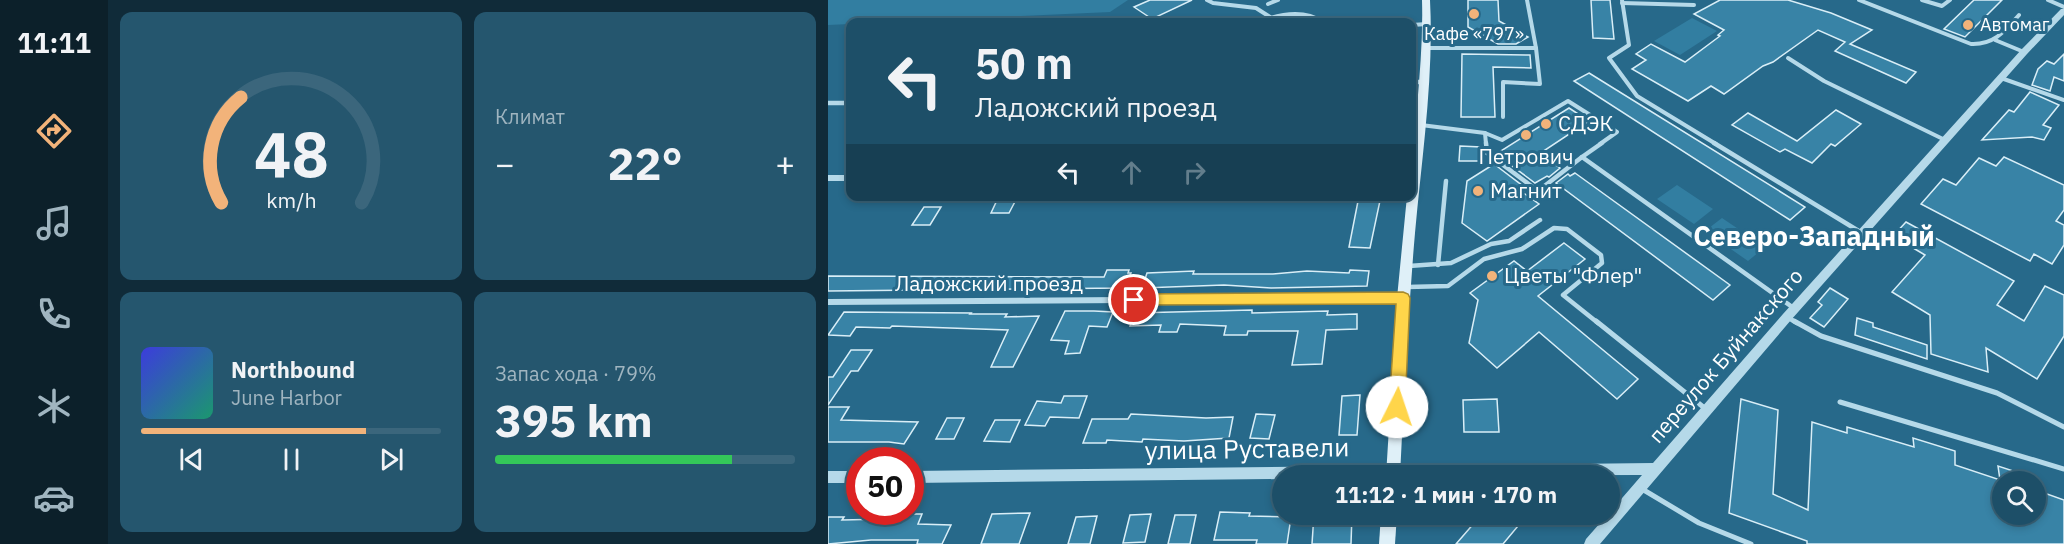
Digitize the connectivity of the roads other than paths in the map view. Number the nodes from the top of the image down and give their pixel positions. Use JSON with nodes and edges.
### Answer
{"nodes":[{"id":1,"x":1207,"y":0,"type":"edge"},
{"id":2,"x":1278,"y":0,"type":"edge"},
{"id":3,"x":1426,"y":0,"type":"edge"},
{"id":4,"x":1527,"y":0,"type":"edge"},
{"id":5,"x":1859,"y":0,"type":"edge"},
{"id":6,"x":1923,"y":0,"type":"edge"},
{"id":7,"x":1950,"y":0,"type":"edge"},
{"id":8,"x":2048,"y":0,"type":"edge"},
{"id":9,"x":1622,"y":2,"type":"edge"},
{"id":10,"x":1268,"y":4,"type":"dead end"},
{"id":11,"x":1694,"y":5,"type":"dead end"},
{"id":12,"x":2064,"y":9,"type":"edge"},
{"id":13,"x":2019,"y":15,"type":"dead end"},
{"id":14,"x":1270,"y":17,"type":"joint"},
{"id":15,"x":1319,"y":18,"type":"edge"},
{"id":16,"x":1428,"y":24,"type":"junction"},
{"id":17,"x":1416,"y":25,"type":"edge"},
{"id":18,"x":1995,"y":40,"type":"junction"},
{"id":19,"x":1426,"y":48,"type":"junction"},
{"id":20,"x":1536,"y":48,"type":"junction"},
{"id":21,"x":2024,"y":52,"type":"junction"},
{"id":22,"x":1788,"y":58,"type":"dead end"},
{"id":23,"x":2001,"y":78,"type":"junction"},
{"id":24,"x":1416,"y":82,"type":"edge"},
{"id":25,"x":1424,"y":82,"type":"junction"},
{"id":26,"x":2064,"y":100,"type":"edge"},
{"id":27,"x":846,"y":102,"type":"edge"},
{"id":28,"x":828,"y":103,"type":"edge"},
{"id":29,"x":1503,"y":117,"type":"dead end"},
{"id":30,"x":1420,"y":124,"type":"junction"},
{"id":31,"x":1485,"y":133,"type":"junction"},
{"id":32,"x":1946,"y":140,"type":"junction"},
{"id":33,"x":1581,"y":157,"type":"junction"},
{"id":34,"x":1416,"y":159,"type":"edge"},
{"id":35,"x":828,"y":178,"type":"edge"},
{"id":36,"x":846,"y":178,"type":"edge"},
{"id":37,"x":1446,"y":182,"type":"dead end"},
{"id":38,"x":1412,"y":201,"type":"edge"},
{"id":39,"x":1540,"y":220,"type":"dead end"},
{"id":40,"x":1862,"y":233,"type":"junction"},
{"id":41,"x":1438,"y":265,"type":"junction"},
{"id":42,"x":1406,"y":267,"type":"junction"},
{"id":43,"x":1404,"y":293,"type":"junction"},
{"id":44,"x":828,"y":302,"type":"edge"},
{"id":45,"x":1791,"y":313,"type":"junction"},
{"id":46,"x":1840,"y":402,"type":"dead end"},
{"id":47,"x":1707,"y":410,"type":"junction"},
{"id":48,"x":2064,"y":428,"type":"edge"},
{"id":49,"x":1394,"y":465,"type":"edge"},
{"id":50,"x":1656,"y":469,"type":"junction"},
{"id":51,"x":2064,"y":469,"type":"edge"},
{"id":52,"x":1620,"y":470,"type":"edge"},
{"id":53,"x":1272,"y":475,"type":"edge"},
{"id":54,"x":828,"y":477,"type":"edge"},
{"id":55,"x":846,"y":477,"type":"edge"},
{"id":56,"x":924,"y":477,"type":"edge"},
{"id":57,"x":1639,"y":487,"type":"junction"},
{"id":58,"x":1388,"y":525,"type":"edge"},
{"id":59,"x":1387,"y":544,"type":"edge"},
{"id":60,"x":1591,"y":544,"type":"edge"},
{"id":61,"x":1751,"y":544,"type":"edge"}],
"edges":[{"from":1,"to":14,"type":"lane"},
{"from":2,"to":10,"type":"lane"},
{"from":3,"to":16,"type":"main road"},
{"from":4,"to":20,"type":"lane"},
{"from":5,"to":18,"type":"lane"},
{"from":6,"to":7,"type":"lane"},
{"from":8,"to":12,"type":"lane"},
{"from":9,"to":11,"type":"lane"},
{"from":9,"to":40,"type":"lane"},
{"from":12,"to":21,"type":"street","name":"переулок Буйнакского"},
{"from":13,"to":18,"type":"lane"},
{"from":14,"to":15,"type":"lane"},
{"from":16,"to":17,"type":"lane"},
{"from":16,"to":19,"type":"main road"},
{"from":18,"to":21,"type":"lane"},
{"from":19,"to":20,"type":"lane"},
{"from":19,"to":25,"type":"main road"},
{"from":20,"to":29,"type":"lane"},
{"from":21,"to":23,"type":"street","name":"переулок Буйнакского"},
{"from":22,"to":32,"type":"lane"},
{"from":23,"to":26,"type":"lane"},
{"from":23,"to":32,"type":"street","name":"переулок Буйнакского"},
{"from":24,"to":25,"type":"street"},
{"from":25,"to":30,"type":"main road"},
{"from":27,"to":28,"type":"street"},
{"from":30,"to":31,"type":"lane"},
{"from":30,"to":34,"type":"main road"},
{"from":31,"to":33,"type":"lane"},
{"from":31,"to":33,"type":"lane"},
{"from":32,"to":40,"type":"street","name":"переулок Буйнакского"},
{"from":33,"to":45,"type":"lane"},
{"from":35,"to":36,"type":"street"},
{"from":37,"to":41,"type":"lane"},
{"from":38,"to":42,"type":"main road"},
{"from":39,"to":41,"type":"lane"},
{"from":40,"to":45,"type":"street","name":"переулок Буйнакского"},
{"from":41,"to":42,"type":"lane"},
{"from":42,"to":43,"type":"main road"},
{"from":43,"to":44,"type":"street","name":"Ладожский проезд"},
{"from":43,"to":47,"type":"lane"},
{"from":43,"to":49,"type":"main road"},
{"from":45,"to":47,"type":"street","name":"переулок Буйнакского"},
{"from":45,"to":48,"type":"lane"},
{"from":46,"to":51,"type":"lane"},
{"from":47,"to":50,"type":"street","name":"переулок Буйнакского"},
{"from":50,"to":52,"type":"street","name":"улица Руставели"},
{"from":50,"to":57,"type":"street","name":"переулок Буйнакского"},
{"from":53,"to":56,"type":"street","name":"улица Руставели"},
{"from":54,"to":55,"type":"street"},
{"from":57,"to":60,"type":"street","name":"переулок Буйнакского"},
{"from":57,"to":61,"type":"lane"},
{"from":58,"to":59,"type":"main road"}]}
